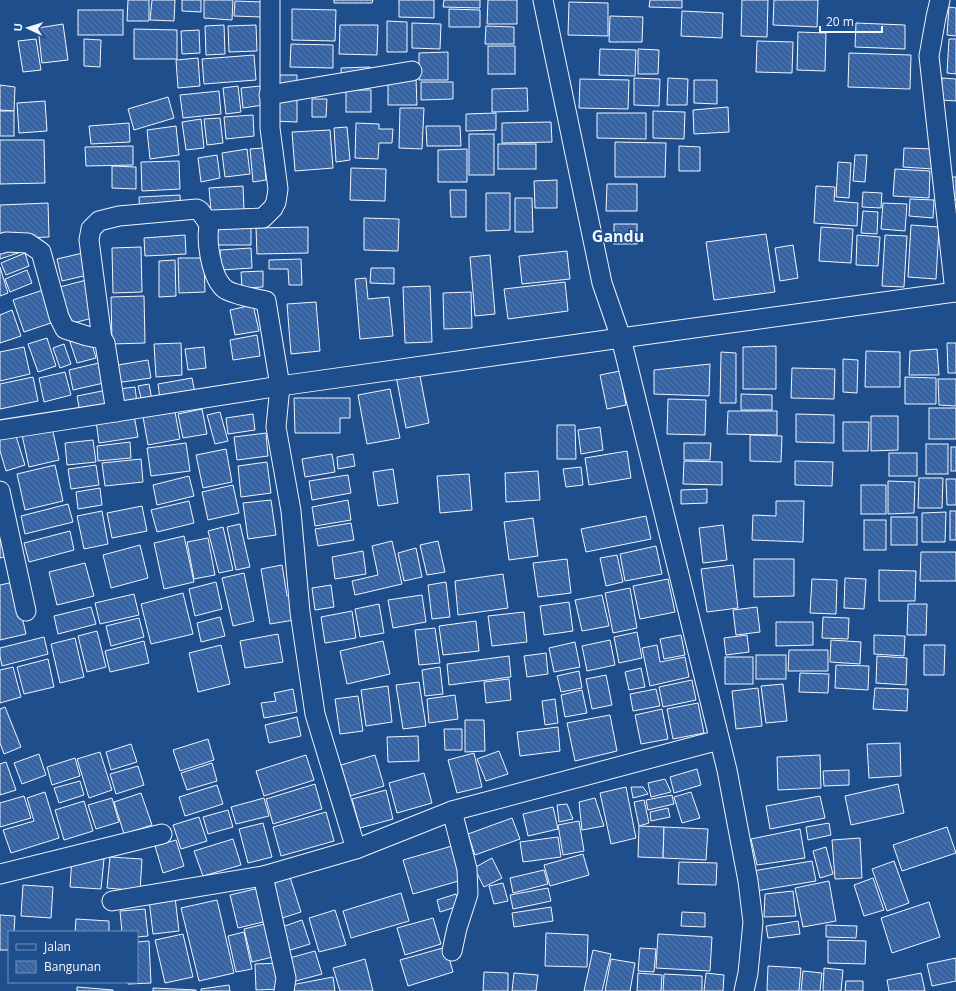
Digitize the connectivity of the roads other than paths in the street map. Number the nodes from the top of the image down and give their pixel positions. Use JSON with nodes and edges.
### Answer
{"nodes":[{"id":1,"x":270,"y":0,"type":"edge"},
{"id":2,"x":543,"y":0,"type":"edge"},
{"id":3,"x":940,"y":0,"type":"edge"},
{"id":4,"x":412,"y":71,"type":"dead end"},
{"id":5,"x":270,"y":95,"type":"junction"},
{"id":6,"x":209,"y":224,"type":"junction"},
{"id":7,"x":0,"y":244,"type":"edge"},
{"id":8,"x":956,"y":292,"type":"edge"},
{"id":9,"x":621,"y":338,"type":"junction"},
{"id":10,"x":102,"y":339,"type":"junction"},
{"id":11,"x":280,"y":386,"type":"junction"},
{"id":12,"x":116,"y":412,"type":"junction"},
{"id":13,"x":0,"y":430,"type":"edge"},
{"id":14,"x":0,"y":491,"type":"edge"},
{"id":15,"x":26,"y":612,"type":"dead end"},
{"id":16,"x":719,"y":740,"type":"junction"},
{"id":17,"x":452,"y":812,"type":"junction"},
{"id":18,"x":162,"y":834,"type":"dead end"},
{"id":19,"x":356,"y":849,"type":"junction"},
{"id":20,"x":0,"y":874,"type":"edge"},
{"id":21,"x":263,"y":876,"type":"junction"},
{"id":22,"x":112,"y":900,"type":"dead end"},
{"id":23,"x":452,"y":951,"type":"dead end"},
{"id":24,"x":284,"y":991,"type":"edge"},
{"id":25,"x":744,"y":991,"type":"edge"}],
"edges":[{"from":1,"to":5,"type":"street"},
{"from":2,"to":9,"type":"street"},
{"from":3,"to":8,"type":"street"},
{"from":4,"to":5,"type":"street"},
{"from":5,"to":6,"type":"street"},
{"from":6,"to":10,"type":"street"},
{"from":6,"to":11,"type":"street"},
{"from":7,"to":10,"type":"street"},
{"from":8,"to":9,"type":"street"},
{"from":9,"to":11,"type":"street"},
{"from":9,"to":16,"type":"street"},
{"from":10,"to":12,"type":"street"},
{"from":11,"to":12,"type":"street"},
{"from":11,"to":19,"type":"street"},
{"from":12,"to":13,"type":"street"},
{"from":14,"to":15,"type":"street"},
{"from":16,"to":17,"type":"street"},
{"from":16,"to":25,"type":"street"},
{"from":17,"to":19,"type":"street"},
{"from":17,"to":23,"type":"street"},
{"from":18,"to":20,"type":"street"},
{"from":19,"to":21,"type":"street"},
{"from":21,"to":22,"type":"street"},
{"from":21,"to":24,"type":"street"}]}
